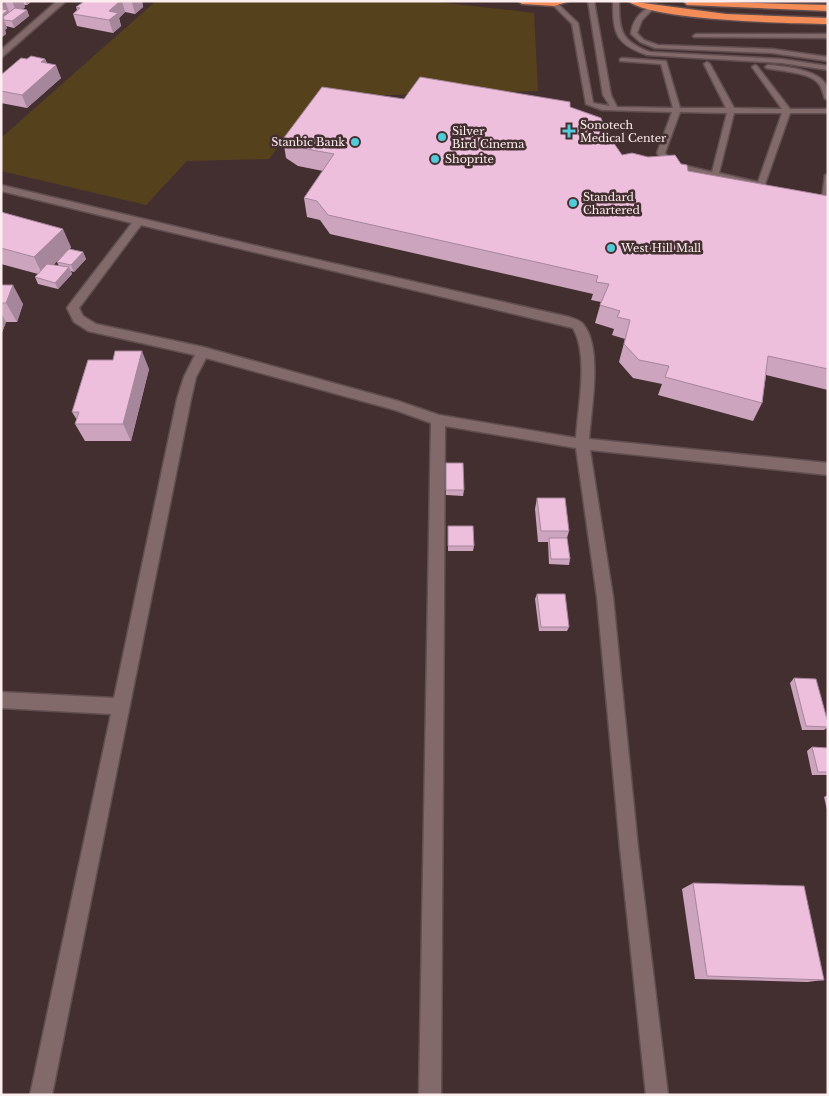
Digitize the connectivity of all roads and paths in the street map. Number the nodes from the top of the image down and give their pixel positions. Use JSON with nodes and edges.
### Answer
{"nodes":[{"id":1,"x":62,"y":1,"type":"edge"},
{"id":2,"x":522,"y":1,"type":"edge"},
{"id":3,"x":566,"y":1,"type":"edge"},
{"id":4,"x":591,"y":1,"type":"edge"},
{"id":5,"x":616,"y":1,"type":"edge"},
{"id":6,"x":632,"y":1,"type":"edge"},
{"id":7,"x":681,"y":2,"type":"edge"},
{"id":8,"x":554,"y":3,"type":"junction"},
{"id":9,"x":652,"y":8,"type":"junction"},
{"id":10,"x":828,"y":8,"type":"edge"},
{"id":11,"x":828,"y":21,"type":"edge"},
{"id":12,"x":696,"y":36,"type":"dead end"},
{"id":13,"x":828,"y":36,"type":"edge"},
{"id":14,"x":1,"y":54,"type":"edge"},
{"id":15,"x":790,"y":54,"type":"junction"},
{"id":16,"x":828,"y":54,"type":"edge"},
{"id":17,"x":828,"y":59,"type":"edge"},
{"id":18,"x":622,"y":60,"type":"dead end"},
{"id":19,"x":664,"y":62,"type":"junction"},
{"id":20,"x":707,"y":64,"type":"junction"},
{"id":21,"x":755,"y":67,"type":"junction"},
{"id":22,"x":828,"y":68,"type":"edge"},
{"id":23,"x":828,"y":97,"type":"edge"},
{"id":24,"x":615,"y":109,"type":"junction"},
{"id":25,"x":677,"y":110,"type":"junction"},
{"id":26,"x":731,"y":110,"type":"junction"},
{"id":27,"x":787,"y":110,"type":"junction"},
{"id":28,"x":828,"y":111,"type":"edge"},
{"id":29,"x":716,"y":175,"type":"junction"},
{"id":30,"x":828,"y":177,"type":"edge"},
{"id":31,"x":761,"y":185,"type":"junction"},
{"id":32,"x":770,"y":186,"type":"edge"},
{"id":33,"x":1,"y":188,"type":"edge"},
{"id":34,"x":816,"y":196,"type":"edge"},
{"id":35,"x":827,"y":198,"type":"edge"},
{"id":36,"x":139,"y":222,"type":"junction"},
{"id":37,"x":203,"y":352,"type":"junction"},
{"id":38,"x":438,"y":420,"type":"junction"},
{"id":39,"x":582,"y":444,"type":"junction"},
{"id":40,"x":828,"y":469,"type":"edge"},
{"id":41,"x":1,"y":700,"type":"edge"},
{"id":42,"x":120,"y":706,"type":"junction"},
{"id":43,"x":41,"y":1095,"type":"edge"},
{"id":44,"x":430,"y":1095,"type":"edge"},
{"id":45,"x":657,"y":1095,"type":"edge"}],
"edges":[{"from":1,"to":14,"type":"street"},
{"from":2,"to":8,"type":"highway"},
{"from":3,"to":8,"type":"highway"},
{"from":4,"to":24,"type":"lane"},
{"from":5,"to":22,"type":"lane"},
{"from":6,"to":9,"type":"highway"},
{"from":7,"to":10,"type":"highway"},
{"from":8,"to":24,"type":"lane"},
{"from":9,"to":11,"type":"highway"},
{"from":9,"to":15,"type":"lane"},
{"from":12,"to":13,"type":"lane"},
{"from":15,"to":16,"type":"lane"},
{"from":15,"to":17,"type":"lane"},
{"from":18,"to":19,"type":"lane"},
{"from":19,"to":20,"type":"lane"},
{"from":19,"to":25,"type":"lane"},
{"from":20,"to":21,"type":"lane"},
{"from":20,"to":26,"type":"lane"},
{"from":21,"to":23,"type":"lane"},
{"from":21,"to":27,"type":"lane"},
{"from":24,"to":25,"type":"lane"},
{"from":25,"to":26,"type":"lane"},
{"from":25,"to":29,"type":"lane"},
{"from":26,"to":27,"type":"lane"},
{"from":26,"to":29,"type":"lane"},
{"from":27,"to":28,"type":"lane"},
{"from":27,"to":31,"type":"lane"},
{"from":29,"to":31,"type":"lane"},
{"from":30,"to":35,"type":"lane"},
{"from":31,"to":32,"type":"lane"},
{"from":33,"to":36,"type":"street"},
{"from":34,"to":35,"type":"lane"},
{"from":36,"to":37,"type":"street"},
{"from":36,"to":39,"type":"street"},
{"from":37,"to":38,"type":"street"},
{"from":37,"to":42,"type":"street"},
{"from":38,"to":39,"type":"street"},
{"from":38,"to":44,"type":"street"},
{"from":39,"to":40,"type":"street"},
{"from":39,"to":45,"type":"street"},
{"from":41,"to":42,"type":"street"},
{"from":42,"to":43,"type":"street"}]}
